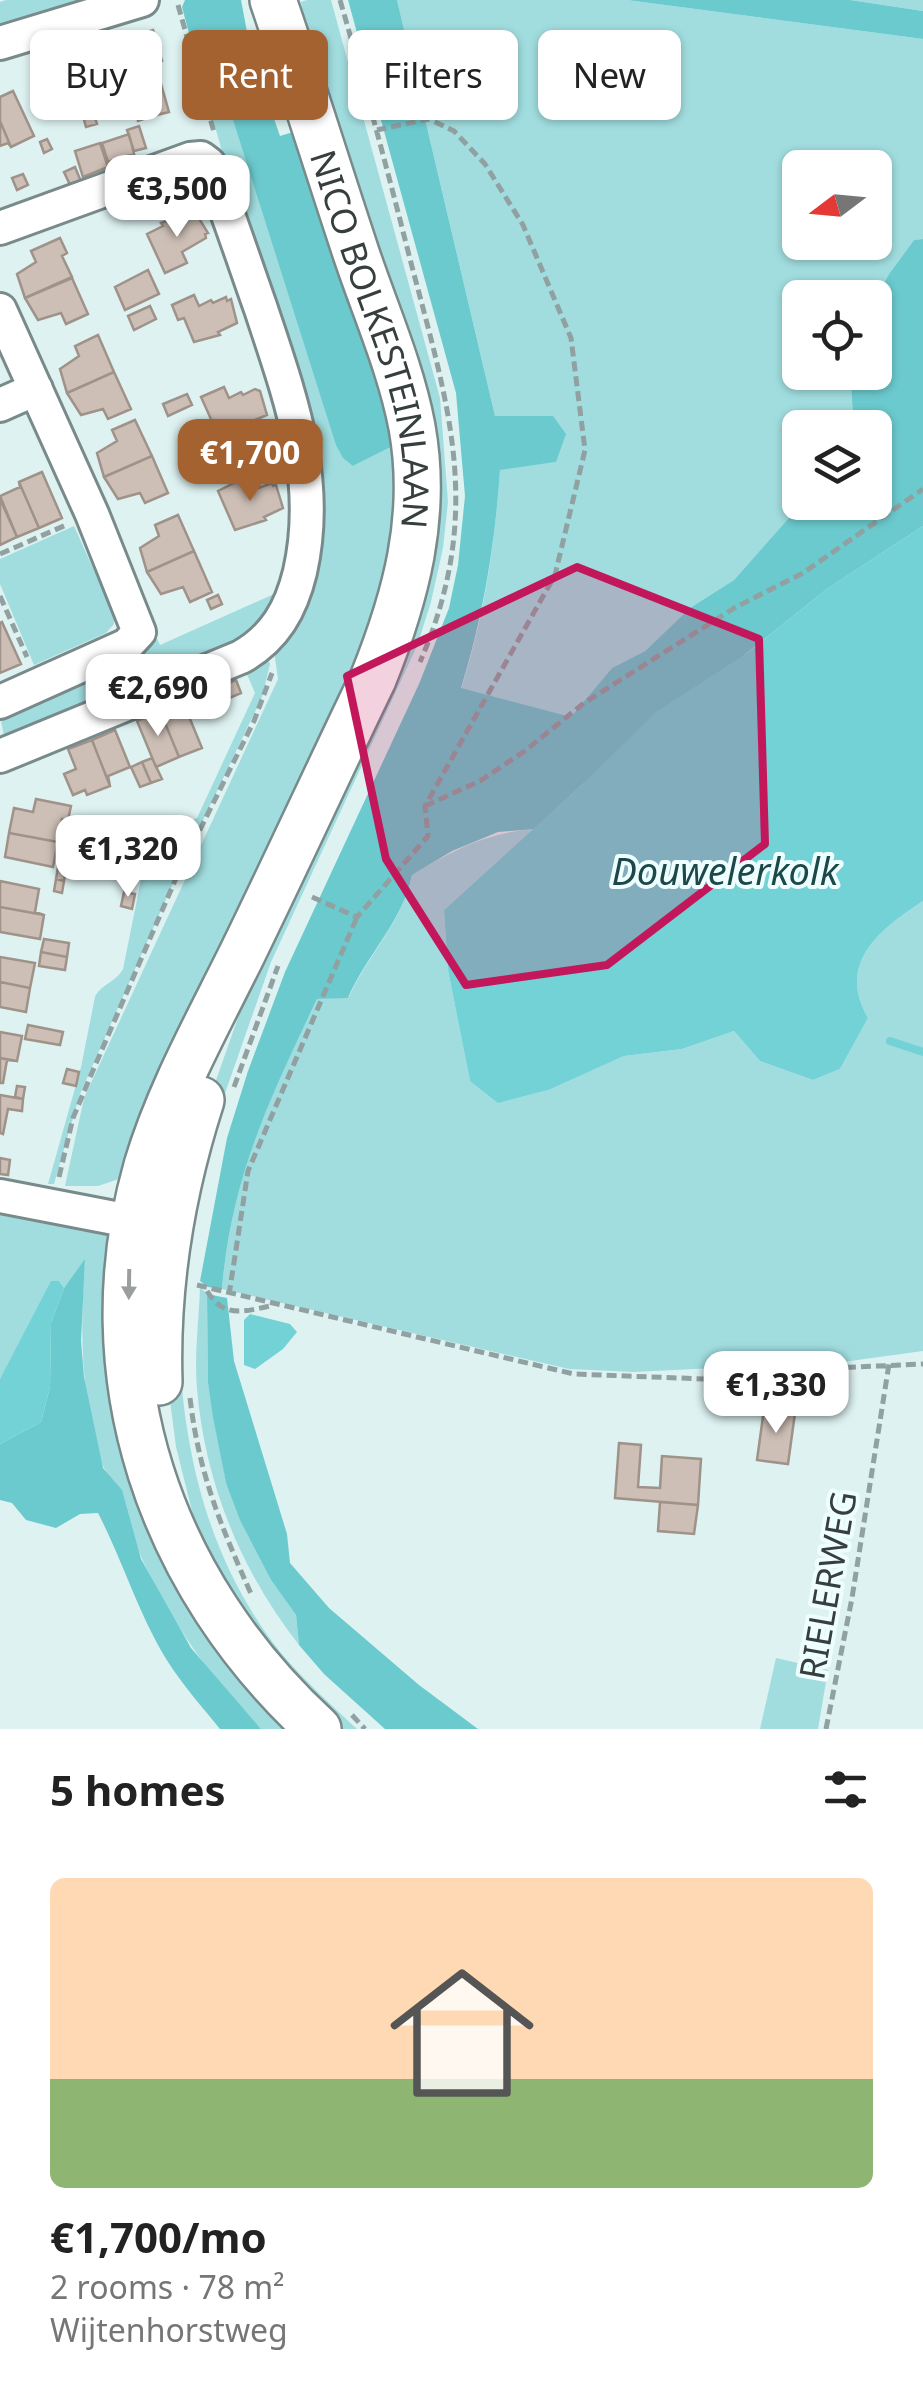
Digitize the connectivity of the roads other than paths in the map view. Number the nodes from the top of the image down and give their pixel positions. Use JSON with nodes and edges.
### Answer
{"nodes":[{"id":1,"x":142,"y":0,"type":"edge"},
{"id":2,"x":273,"y":0,"type":"edge"},
{"id":3,"x":0,"y":43,"type":"edge"},
{"id":4,"x":0,"y":228,"type":"edge"},
{"id":5,"x":0,"y":310,"type":"edge"},
{"id":6,"x":36,"y":389,"type":"junction"},
{"id":7,"x":0,"y":405,"type":"edge"},
{"id":8,"x":0,"y":702,"type":"edge"},
{"id":9,"x":0,"y":756,"type":"edge"},
{"id":10,"x":0,"y":1196,"type":"edge"},
{"id":11,"x":153,"y":1222,"type":"junction"},
{"id":12,"x":329,"y":1716,"type":"edge"}],
"edges":[{"from":1,"to":3,"type":"street"},
{"from":2,"to":11,"type":"street","name":"NICO BOLKESTEINLAAN"},
{"from":4,"to":9,"type":"street"},
{"from":5,"to":6,"type":"street"},
{"from":6,"to":7,"type":"street"},
{"from":6,"to":8,"type":"street"},
{"from":10,"to":11,"type":"street"},
{"from":11,"to":12,"type":"street","name":"NICO BOLKESTEINLAAN"}]}
